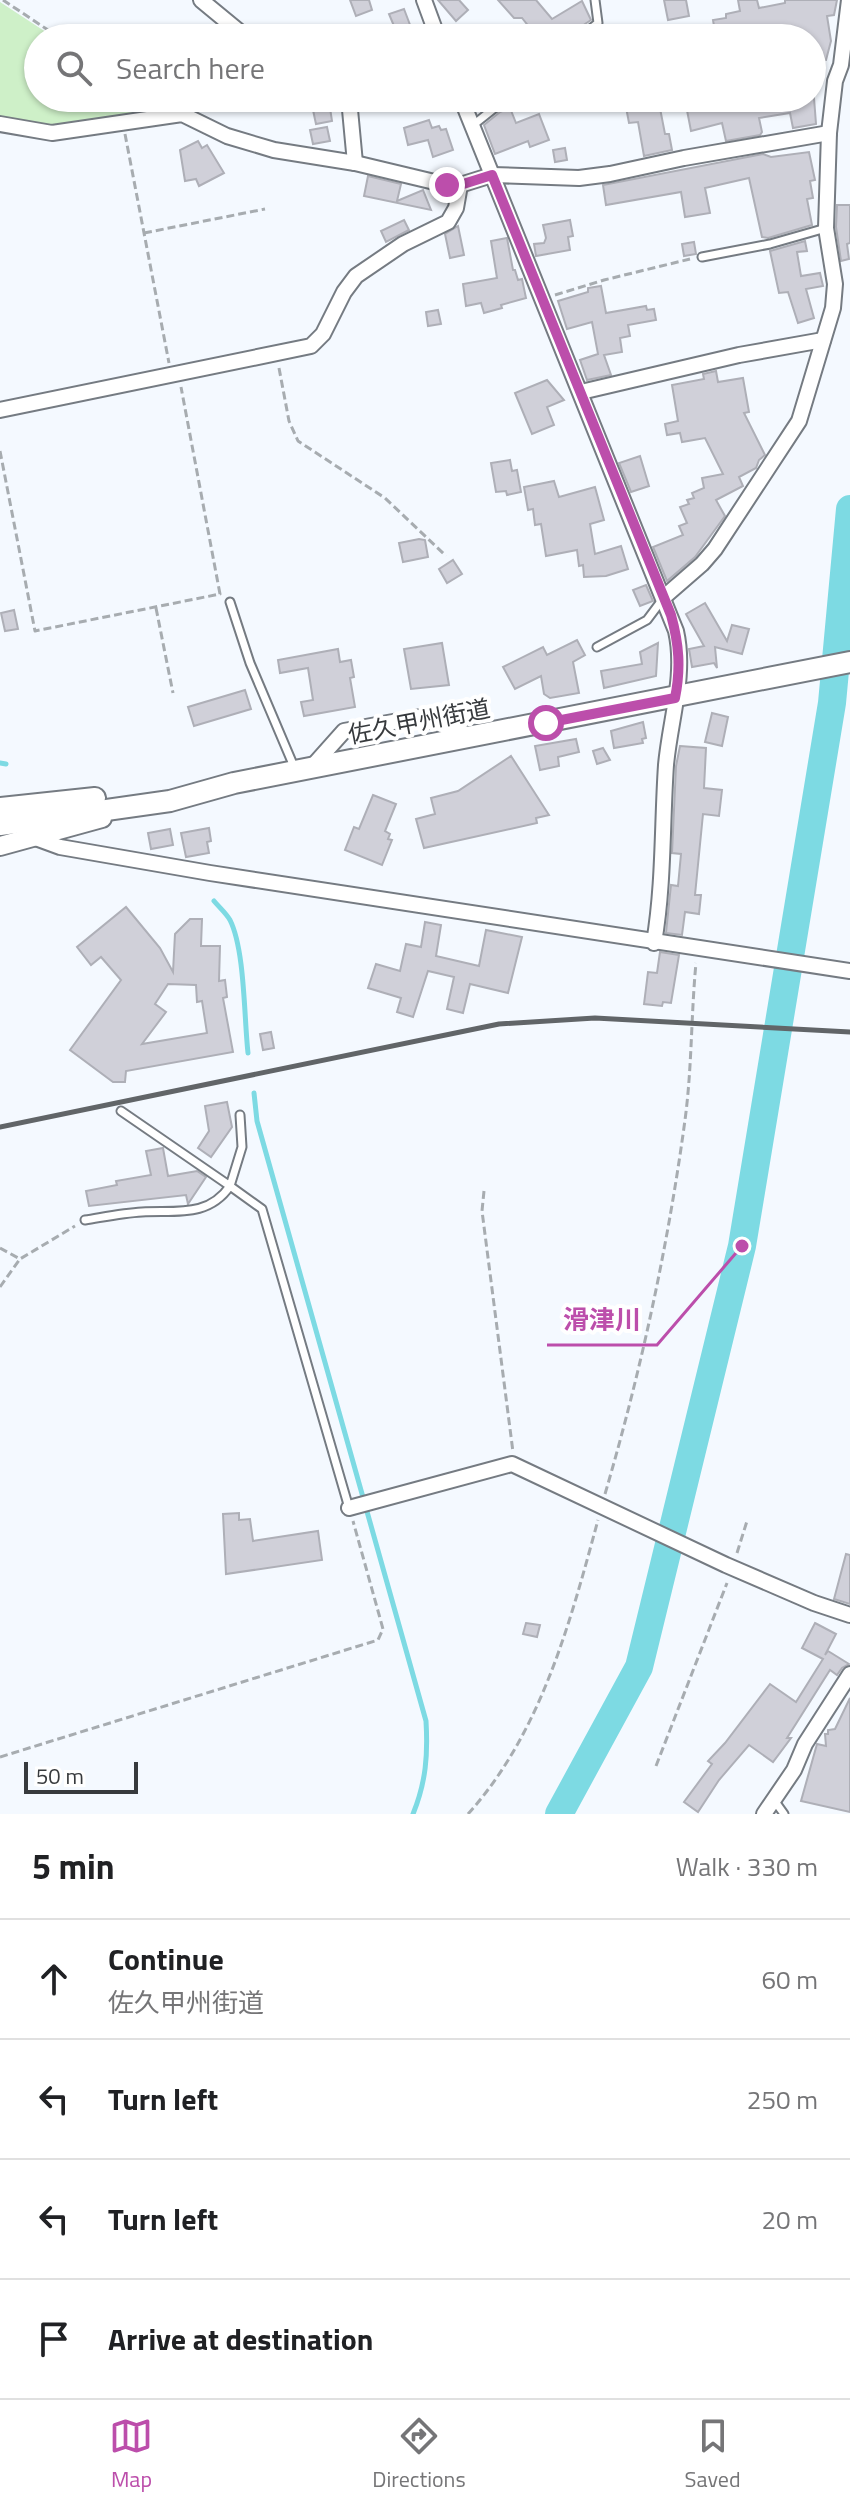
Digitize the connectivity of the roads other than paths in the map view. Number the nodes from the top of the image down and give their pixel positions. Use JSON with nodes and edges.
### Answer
{"nodes":[{"id":1,"x":201,"y":0,"type":"edge"},
{"id":2,"x":424,"y":0,"type":"edge"},
{"id":3,"x":595,"y":0,"type":"edge"},
{"id":4,"x":849,"y":0,"type":"edge"},
{"id":5,"x":230,"y":24,"type":"edge"},
{"id":6,"x":433,"y":24,"type":"edge"},
{"id":7,"x":597,"y":24,"type":"edge"},
{"id":8,"x":350,"y":112,"type":"edge"},
{"id":9,"x":466,"y":112,"type":"edge"},
{"id":10,"x":490,"y":112,"type":"edge"},
{"id":11,"x":0,"y":124,"type":"edge"},
{"id":12,"x":472,"y":126,"type":"junction"},
{"id":13,"x":829,"y":133,"type":"junction"},
{"id":14,"x":355,"y":163,"type":"junction"},
{"id":15,"x":492,"y":175,"type":"junction"},
{"id":16,"x":460,"y":185,"type":"junction"},
{"id":17,"x":826,"y":228,"type":"junction"},
{"id":18,"x":702,"y":257,"type":"road end"},
{"id":19,"x":823,"y":340,"type":"junction"},
{"id":20,"x":581,"y":392,"type":"junction"},
{"id":21,"x":0,"y":410,"type":"edge"},
{"id":22,"x":664,"y":597,"type":"junction"},
{"id":23,"x":230,"y":602,"type":"dead end"},
{"id":24,"x":597,"y":647,"type":"dead end"},
{"id":25,"x":850,"y":662,"type":"edge"},
{"id":26,"x":675,"y":698,"type":"junction"},
{"id":27,"x":474,"y":736,"type":"junction"},
{"id":28,"x":303,"y":769,"type":"junction"},
{"id":29,"x":234,"y":783,"type":"junction"},
{"id":30,"x":170,"y":801,"type":"junction"},
{"id":31,"x":2,"y":821,"type":"edge"},
{"id":32,"x":30,"y":836,"type":"junction"},
{"id":33,"x":0,"y":846,"type":"edge"},
{"id":34,"x":654,"y":943,"type":"junction"},
{"id":35,"x":847,"y":968,"type":"edge"},
{"id":36,"x":121,"y":1111,"type":"dead end"},
{"id":37,"x":240,"y":1115,"type":"dead end"},
{"id":38,"x":230,"y":1186,"type":"junction"},
{"id":39,"x":85,"y":1220,"type":"road end"},
{"id":40,"x":353,"y":1507,"type":"joint"},
{"id":41,"x":850,"y":1615,"type":"edge"},
{"id":42,"x":850,"y":1674,"type":"edge"},
{"id":43,"x":774,"y":1799,"type":"junction"},
{"id":44,"x":764,"y":1814,"type":"edge"},
{"id":45,"x":784,"y":1814,"type":"edge"}],
"edges":[{"from":1,"to":5,"type":"street"},
{"from":2,"to":6,"type":"street"},
{"from":3,"to":7,"type":"lane"},
{"from":4,"to":13,"type":"street"},
{"from":8,"to":14,"type":"street"},
{"from":9,"to":12,"type":"street"},
{"from":10,"to":12,"type":"lane"},
{"from":11,"to":14,"type":"street"},
{"from":12,"to":15,"type":"street"},
{"from":13,"to":15,"type":"street"},
{"from":13,"to":17,"type":"street"},
{"from":14,"to":16,"type":"street"},
{"from":15,"to":16,"type":"street"},
{"from":15,"to":20,"type":"street"},
{"from":16,"to":21,"type":"street"},
{"from":17,"to":18,"type":"lane"},
{"from":17,"to":19,"type":"street"},
{"from":19,"to":20,"type":"street"},
{"from":19,"to":22,"type":"street"},
{"from":20,"to":22,"type":"street"},
{"from":22,"to":24,"type":"lane"},
{"from":22,"to":26,"type":"street"},
{"from":23,"to":28,"type":"lane"},
{"from":25,"to":26,"type":"main road","name":"佐久甲州街道"},
{"from":26,"to":27,"type":"main road","name":"佐久甲州街道"},
{"from":26,"to":34,"type":"street"},
{"from":27,"to":28,"type":"main road","name":"佐久甲州街道"},
{"from":27,"to":28,"type":"street"},
{"from":28,"to":29,"type":"main road","name":"佐久甲州街道"},
{"from":29,"to":30,"type":"main road","name":"佐久甲州街道"},
{"from":29,"to":31,"type":"main road","name":"佐久甲州街道"},
{"from":30,"to":31,"type":"main road","name":"佐久甲州街道"},
{"from":30,"to":32,"type":"street"},
{"from":32,"to":33,"type":"street"},
{"from":32,"to":34,"type":"street"},
{"from":34,"to":35,"type":"street"},
{"from":36,"to":38,"type":"lane"},
{"from":37,"to":38,"type":"lane"},
{"from":38,"to":39,"type":"lane"},
{"from":38,"to":40,"type":"lane"},
{"from":40,"to":41,"type":"street"},
{"from":42,"to":43,"type":"street"},
{"from":43,"to":44,"type":"street"},
{"from":43,"to":45,"type":"lane"}]}
